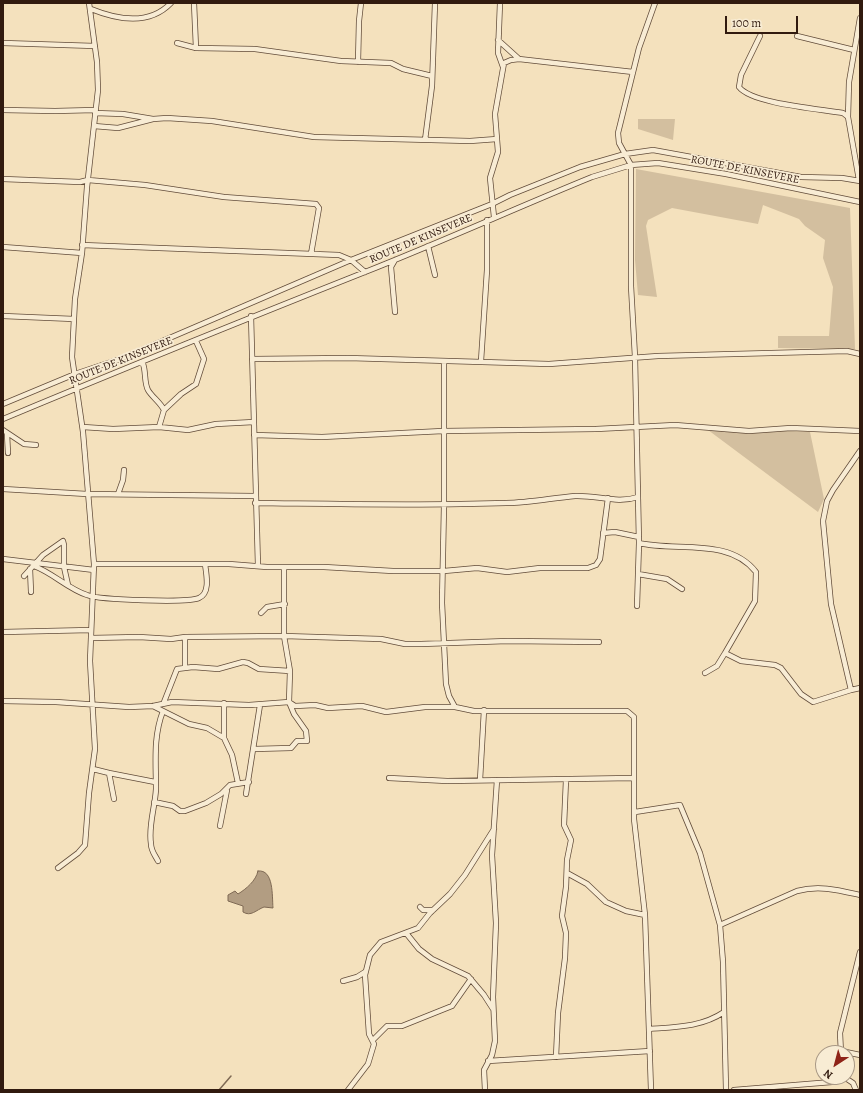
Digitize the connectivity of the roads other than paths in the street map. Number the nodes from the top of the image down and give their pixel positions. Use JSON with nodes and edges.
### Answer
{"nodes":[{"id":1,"x":90,"y":3,"type":"edge"},
{"id":2,"x":171,"y":3,"type":"edge"},
{"id":3,"x":194,"y":3,"type":"edge"},
{"id":4,"x":361,"y":3,"type":"edge"},
{"id":5,"x":435,"y":3,"type":"edge"},
{"id":6,"x":500,"y":3,"type":"edge"},
{"id":7,"x":655,"y":3,"type":"edge"},
{"id":8,"x":91,"y":9,"type":"junction"},
{"id":9,"x":860,"y":18,"type":"edge"},
{"id":10,"x":760,"y":36,"type":"dead end"},
{"id":11,"x":796,"y":36,"type":"dead end"},
{"id":12,"x":498,"y":40,"type":"junction"},
{"id":13,"x":3,"y":43,"type":"edge"},
{"id":14,"x":177,"y":43,"type":"dead end"},
{"id":15,"x":95,"y":46,"type":"junction"},
{"id":16,"x":196,"y":48,"type":"junction"},
{"id":17,"x":854,"y":50,"type":"junction"},
{"id":18,"x":519,"y":59,"type":"junction"},
{"id":19,"x":358,"y":62,"type":"junction"},
{"id":20,"x":503,"y":67,"type":"junction"},
{"id":21,"x":633,"y":72,"type":"junction"},
{"id":22,"x":432,"y":76,"type":"junction"},
{"id":23,"x":3,"y":110,"type":"edge"},
{"id":24,"x":95,"y":112,"type":"junction"},
{"id":25,"x":848,"y":117,"type":"junction"},
{"id":26,"x":153,"y":119,"type":"junction"},
{"id":27,"x":94,"y":126,"type":"junction"},
{"id":28,"x":496,"y":139,"type":"junction"},
{"id":29,"x":425,"y":140,"type":"junction"},
{"id":30,"x":625,"y":154,"type":"junction"},
{"id":31,"x":631,"y":165,"type":"junction"},
{"id":32,"x":3,"y":179,"type":"edge"},
{"id":33,"x":88,"y":180,"type":"junction"},
{"id":34,"x":860,"y":180,"type":"edge"},
{"id":35,"x":860,"y":202,"type":"edge"},
{"id":36,"x":492,"y":204,"type":"junction"},
{"id":37,"x":494,"y":217,"type":"junction"},
{"id":38,"x":487,"y":220,"type":"junction"},
{"id":39,"x":82,"y":245,"type":"junction"},
{"id":40,"x":428,"y":246,"type":"junction"},
{"id":41,"x":3,"y":247,"type":"edge"},
{"id":42,"x":82,"y":253,"type":"junction"},
{"id":43,"x":311,"y":254,"type":"junction"},
{"id":44,"x":351,"y":260,"type":"junction"},
{"id":45,"x":395,"y":260,"type":"junction"},
{"id":46,"x":365,"y":272,"type":"junction"},
{"id":47,"x":435,"y":275,"type":"dead end"},
{"id":48,"x":395,"y":312,"type":"dead end"},
{"id":49,"x":3,"y":316,"type":"edge"},
{"id":50,"x":251,"y":316,"type":"junction"},
{"id":51,"x":74,"y":319,"type":"junction"},
{"id":52,"x":196,"y":341,"type":"junction"},
{"id":53,"x":860,"y":354,"type":"edge"},
{"id":54,"x":635,"y":357,"type":"junction"},
{"id":55,"x":252,"y":360,"type":"junction"},
{"id":56,"x":444,"y":361,"type":"junction"},
{"id":57,"x":481,"y":361,"type":"junction"},
{"id":58,"x":140,"y":363,"type":"junction"},
{"id":59,"x":75,"y":374,"type":"junction"},
{"id":60,"x":76,"y":389,"type":"junction"},
{"id":61,"x":3,"y":404,"type":"edge"},
{"id":62,"x":164,"y":410,"type":"junction"},
{"id":63,"x":3,"y":419,"type":"edge"},
{"id":64,"x":254,"y":422,"type":"junction"},
{"id":65,"x":636,"y":426,"type":"junction"},
{"id":66,"x":83,"y":427,"type":"junction"},
{"id":67,"x":159,"y":427,"type":"junction"},
{"id":68,"x":3,"y":430,"type":"edge"},
{"id":69,"x":443,"y":431,"type":"junction"},
{"id":70,"x":860,"y":431,"type":"edge"},
{"id":71,"x":7,"y":434,"type":"junction"},
{"id":72,"x":254,"y":435,"type":"junction"},
{"id":73,"x":36,"y":445,"type":"dead end"},
{"id":74,"x":860,"y":451,"type":"edge"},
{"id":75,"x":8,"y":453,"type":"dead end"},
{"id":76,"x":124,"y":470,"type":"dead end"},
{"id":77,"x":3,"y":489,"type":"edge"},
{"id":78,"x":87,"y":494,"type":"junction"},
{"id":79,"x":118,"y":494,"type":"junction"},
{"id":80,"x":255,"y":496,"type":"junction"},
{"id":81,"x":638,"y":497,"type":"junction"},
{"id":82,"x":608,"y":498,"type":"junction"},
{"id":83,"x":255,"y":503,"type":"junction"},
{"id":84,"x":444,"y":505,"type":"junction"},
{"id":85,"x":602,"y":533,"type":"junction"},
{"id":86,"x":639,"y":540,"type":"junction"},
{"id":87,"x":3,"y":559,"type":"edge"},
{"id":88,"x":94,"y":564,"type":"junction"},
{"id":89,"x":205,"y":564,"type":"junction"},
{"id":90,"x":34,"y":566,"type":"junction"},
{"id":91,"x":258,"y":566,"type":"junction"},
{"id":92,"x":64,"y":568,"type":"junction"},
{"id":93,"x":284,"y":568,"type":"junction"},
{"id":94,"x":94,"y":570,"type":"junction"},
{"id":95,"x":444,"y":571,"type":"junction"},
{"id":96,"x":638,"y":574,"type":"junction"},
{"id":97,"x":24,"y":576,"type":"dead end"},
{"id":98,"x":68,"y":585,"type":"junction"},
{"id":99,"x":682,"y":589,"type":"dead end"},
{"id":100,"x":31,"y":592,"type":"dead end"},
{"id":101,"x":93,"y":597,"type":"junction"},
{"id":102,"x":285,"y":604,"type":"junction"},
{"id":103,"x":637,"y":606,"type":"dead end"},
{"id":104,"x":261,"y":613,"type":"dead end"},
{"id":105,"x":91,"y":630,"type":"junction"},
{"id":106,"x":3,"y":632,"type":"edge"},
{"id":107,"x":185,"y":636,"type":"junction"},
{"id":108,"x":284,"y":636,"type":"junction"},
{"id":109,"x":91,"y":638,"type":"junction"},
{"id":110,"x":599,"y":642,"type":"dead end"},
{"id":111,"x":445,"y":643,"type":"junction"},
{"id":112,"x":725,"y":653,"type":"junction"},
{"id":113,"x":185,"y":668,"type":"junction"},
{"id":114,"x":290,"y":671,"type":"junction"},
{"id":115,"x":705,"y":673,"type":"dead end"},
{"id":116,"x":860,"y":688,"type":"edge"},
{"id":117,"x":851,"y":690,"type":"junction"},
{"id":118,"x":3,"y":701,"type":"edge"},
{"id":119,"x":164,"y":702,"type":"junction"},
{"id":120,"x":290,"y":702,"type":"junction"},
{"id":121,"x":224,"y":703,"type":"junction"},
{"id":122,"x":93,"y":704,"type":"junction"},
{"id":123,"x":260,"y":705,"type":"junction"},
{"id":124,"x":153,"y":706,"type":"junction"},
{"id":125,"x":455,"y":706,"type":"junction"},
{"id":126,"x":484,"y":710,"type":"junction"},
{"id":127,"x":163,"y":711,"type":"junction"},
{"id":128,"x":224,"y":738,"type":"junction"},
{"id":129,"x":254,"y":749,"type":"junction"},
{"id":130,"x":93,"y":769,"type":"junction"},
{"id":131,"x":108,"y":773,"type":"junction"},
{"id":132,"x":389,"y":778,"type":"dead end"},
{"id":133,"x":633,"y":778,"type":"junction"},
{"id":134,"x":480,"y":780,"type":"junction"},
{"id":135,"x":497,"y":780,"type":"junction"},
{"id":136,"x":566,"y":780,"type":"junction"},
{"id":137,"x":155,"y":782,"type":"junction"},
{"id":138,"x":249,"y":782,"type":"junction"},
{"id":139,"x":238,"y":783,"type":"junction"},
{"id":140,"x":227,"y":790,"type":"junction"},
{"id":141,"x":246,"y":794,"type":"dead end"},
{"id":142,"x":114,"y":799,"type":"dead end"},
{"id":143,"x":154,"y":802,"type":"junction"},
{"id":144,"x":635,"y":812,"type":"junction"},
{"id":145,"x":220,"y":826,"type":"dead end"},
{"id":146,"x":494,"y":829,"type":"junction"},
{"id":147,"x":158,"y":861,"type":"dead end"},
{"id":148,"x":58,"y":868,"type":"dead end"},
{"id":149,"x":568,"y":873,"type":"junction"},
{"id":150,"x":860,"y":895,"type":"edge"},
{"id":151,"x":420,"y":907,"type":"dead end"},
{"id":152,"x":433,"y":910,"type":"junction"},
{"id":153,"x":645,"y":915,"type":"junction"},
{"id":154,"x":720,"y":925,"type":"junction"},
{"id":155,"x":406,"y":933,"type":"junction"},
{"id":156,"x":860,"y":952,"type":"edge"},
{"id":157,"x":365,"y":972,"type":"junction"},
{"id":158,"x":854,"y":977,"type":"junction"},
{"id":159,"x":860,"y":977,"type":"edge"},
{"id":160,"x":471,"y":979,"type":"junction"},
{"id":161,"x":343,"y":981,"type":"dead end"},
{"id":162,"x":494,"y":1010,"type":"junction"},
{"id":163,"x":724,"y":1012,"type":"junction"},
{"id":164,"x":649,"y":1029,"type":"junction"},
{"id":165,"x":373,"y":1040,"type":"junction"},
{"id":166,"x":841,"y":1045,"type":"edge"},
{"id":167,"x":650,"y":1051,"type":"junction"},
{"id":168,"x":556,"y":1057,"type":"junction"},
{"id":169,"x":488,"y":1061,"type":"junction"},
{"id":170,"x":815,"y":1083,"type":"edge"},
{"id":171,"x":348,"y":1090,"type":"edge"},
{"id":172,"x":485,"y":1090,"type":"edge"},
{"id":173,"x":651,"y":1090,"type":"edge"},
{"id":174,"x":726,"y":1090,"type":"edge"},
{"id":175,"x":734,"y":1090,"type":"edge"}],
"edges":[{"from":1,"to":8,"type":"street"},
{"from":2,"to":8,"type":"street"},
{"from":3,"to":16,"type":"street"},
{"from":4,"to":19,"type":"street"},
{"from":5,"to":22,"type":"street"},
{"from":6,"to":12,"type":"street"},
{"from":7,"to":21,"type":"street"},
{"from":8,"to":15,"type":"street"},
{"from":9,"to":17,"type":"street"},
{"from":10,"to":25,"type":"street"},
{"from":11,"to":17,"type":"street"},
{"from":12,"to":18,"type":"street"},
{"from":12,"to":20,"type":"street"},
{"from":13,"to":15,"type":"street"},
{"from":14,"to":16,"type":"street"},
{"from":15,"to":24,"type":"street"},
{"from":16,"to":19,"type":"street"},
{"from":17,"to":25,"type":"street"},
{"from":18,"to":20,"type":"street"},
{"from":18,"to":21,"type":"street"},
{"from":19,"to":22,"type":"street"},
{"from":20,"to":28,"type":"street"},
{"from":21,"to":30,"type":"street"},
{"from":22,"to":29,"type":"street"},
{"from":23,"to":24,"type":"street"},
{"from":24,"to":26,"type":"street"},
{"from":24,"to":27,"type":"street"},
{"from":25,"to":34,"type":"street"},
{"from":26,"to":27,"type":"street"},
{"from":26,"to":29,"type":"street"},
{"from":27,"to":33,"type":"street"},
{"from":28,"to":29,"type":"street"},
{"from":28,"to":36,"type":"street"},
{"from":30,"to":31,"type":"street"},
{"from":30,"to":34,"type":"street"},
{"from":30,"to":36,"type":"street"},
{"from":31,"to":35,"type":"street","name":"ROUTE DE KINSEVERE"},
{"from":31,"to":37,"type":"street","name":"ROUTE DE KINSEVERE"},
{"from":31,"to":54,"type":"street"},
{"from":32,"to":33,"type":"street"},
{"from":33,"to":39,"type":"street"},
{"from":33,"to":43,"type":"street"},
{"from":36,"to":37,"type":"street"},
{"from":36,"to":44,"type":"street"},
{"from":37,"to":38,"type":"street","name":"ROUTE DE KINSEVERE"},
{"from":38,"to":40,"type":"street","name":"ROUTE DE KINSEVERE"},
{"from":38,"to":57,"type":"street"},
{"from":39,"to":42,"type":"street"},
{"from":39,"to":43,"type":"street"},
{"from":40,"to":45,"type":"street","name":"ROUTE DE KINSEVERE"},
{"from":40,"to":47,"type":"street"},
{"from":41,"to":42,"type":"street"},
{"from":42,"to":51,"type":"street"},
{"from":43,"to":44,"type":"street"},
{"from":44,"to":46,"type":"street"},
{"from":44,"to":59,"type":"street"},
{"from":45,"to":46,"type":"street","name":"ROUTE DE KINSEVERE"},
{"from":45,"to":48,"type":"street"},
{"from":46,"to":50,"type":"street","name":"ROUTE DE KINSEVERE"},
{"from":49,"to":51,"type":"street"},
{"from":50,"to":52,"type":"street","name":"ROUTE DE KINSEVERE"},
{"from":50,"to":55,"type":"street"},
{"from":51,"to":59,"type":"street"},
{"from":52,"to":58,"type":"street","name":"ROUTE DE KINSEVERE"},
{"from":52,"to":62,"type":"street"},
{"from":53,"to":54,"type":"street"},
{"from":54,"to":57,"type":"street"},
{"from":54,"to":65,"type":"street"},
{"from":55,"to":56,"type":"street"},
{"from":55,"to":64,"type":"street"},
{"from":56,"to":57,"type":"street"},
{"from":56,"to":69,"type":"street"},
{"from":58,"to":60,"type":"street","name":"ROUTE DE KINSEVERE"},
{"from":58,"to":62,"type":"street"},
{"from":59,"to":60,"type":"street"},
{"from":59,"to":61,"type":"street"},
{"from":60,"to":63,"type":"street","name":"ROUTE DE KINSEVERE"},
{"from":60,"to":66,"type":"street"},
{"from":62,"to":67,"type":"street"},
{"from":64,"to":67,"type":"street"},
{"from":64,"to":72,"type":"street"},
{"from":65,"to":69,"type":"street"},
{"from":65,"to":70,"type":"street"},
{"from":65,"to":81,"type":"street"},
{"from":66,"to":67,"type":"street"},
{"from":66,"to":78,"type":"street"},
{"from":68,"to":71,"type":"street"},
{"from":69,"to":72,"type":"street"},
{"from":69,"to":84,"type":"street"},
{"from":71,"to":73,"type":"street"},
{"from":71,"to":75,"type":"street"},
{"from":72,"to":80,"type":"street"},
{"from":74,"to":117,"type":"street"},
{"from":76,"to":79,"type":"street"},
{"from":77,"to":78,"type":"street"},
{"from":78,"to":79,"type":"street"},
{"from":78,"to":88,"type":"street"},
{"from":79,"to":80,"type":"street"},
{"from":80,"to":83,"type":"street"},
{"from":81,"to":82,"type":"street"},
{"from":81,"to":86,"type":"street"},
{"from":82,"to":84,"type":"street"},
{"from":82,"to":85,"type":"street"},
{"from":83,"to":84,"type":"street"},
{"from":83,"to":91,"type":"street"},
{"from":84,"to":95,"type":"street"},
{"from":85,"to":86,"type":"street"},
{"from":85,"to":95,"type":"street"},
{"from":86,"to":96,"type":"street"},
{"from":86,"to":112,"type":"street"},
{"from":87,"to":90,"type":"street"},
{"from":88,"to":89,"type":"street"},
{"from":88,"to":94,"type":"street"},
{"from":89,"to":91,"type":"street"},
{"from":89,"to":101,"type":"street"},
{"from":90,"to":92,"type":"street"},
{"from":90,"to":92,"type":"street"},
{"from":90,"to":97,"type":"street"},
{"from":90,"to":98,"type":"street"},
{"from":90,"to":100,"type":"street"},
{"from":91,"to":93,"type":"street"},
{"from":92,"to":94,"type":"street"},
{"from":92,"to":98,"type":"street"},
{"from":93,"to":95,"type":"street"},
{"from":93,"to":102,"type":"street"},
{"from":94,"to":101,"type":"street"},
{"from":95,"to":111,"type":"street"},
{"from":96,"to":99,"type":"street"},
{"from":96,"to":103,"type":"street"},
{"from":98,"to":101,"type":"street"},
{"from":101,"to":105,"type":"street"},
{"from":102,"to":104,"type":"street"},
{"from":102,"to":108,"type":"street"},
{"from":105,"to":106,"type":"street"},
{"from":105,"to":109,"type":"street"},
{"from":107,"to":108,"type":"street"},
{"from":107,"to":109,"type":"street"},
{"from":107,"to":113,"type":"street"},
{"from":108,"to":111,"type":"street"},
{"from":108,"to":114,"type":"street"},
{"from":109,"to":122,"type":"street"},
{"from":110,"to":111,"type":"street"},
{"from":111,"to":125,"type":"street"},
{"from":112,"to":115,"type":"street"},
{"from":112,"to":117,"type":"street"},
{"from":113,"to":114,"type":"street"},
{"from":113,"to":119,"type":"street"},
{"from":114,"to":120,"type":"street"},
{"from":116,"to":117,"type":"street"},
{"from":118,"to":122,"type":"street"},
{"from":119,"to":121,"type":"street"},
{"from":119,"to":124,"type":"street"},
{"from":120,"to":123,"type":"street"},
{"from":120,"to":125,"type":"street"},
{"from":120,"to":129,"type":"street"},
{"from":121,"to":123,"type":"street"},
{"from":121,"to":128,"type":"street"},
{"from":122,"to":124,"type":"street"},
{"from":122,"to":130,"type":"street"},
{"from":123,"to":129,"type":"street"},
{"from":124,"to":127,"type":"street"},
{"from":125,"to":126,"type":"street"},
{"from":126,"to":133,"type":"street"},
{"from":126,"to":134,"type":"street"},
{"from":127,"to":128,"type":"street"},
{"from":127,"to":137,"type":"street"},
{"from":128,"to":139,"type":"street"},
{"from":129,"to":138,"type":"street"},
{"from":130,"to":131,"type":"street"},
{"from":130,"to":148,"type":"street"},
{"from":131,"to":137,"type":"street"},
{"from":131,"to":142,"type":"street"},
{"from":132,"to":134,"type":"street"},
{"from":133,"to":136,"type":"street"},
{"from":133,"to":144,"type":"street"},
{"from":134,"to":135,"type":"street"},
{"from":135,"to":136,"type":"street"},
{"from":135,"to":146,"type":"street"},
{"from":136,"to":149,"type":"street"},
{"from":137,"to":143,"type":"street"},
{"from":138,"to":139,"type":"street"},
{"from":138,"to":141,"type":"street"},
{"from":139,"to":140,"type":"street"},
{"from":140,"to":143,"type":"street"},
{"from":140,"to":145,"type":"street"},
{"from":143,"to":147,"type":"street"},
{"from":144,"to":153,"type":"street"},
{"from":144,"to":154,"type":"street"},
{"from":146,"to":152,"type":"street"},
{"from":146,"to":162,"type":"street"},
{"from":149,"to":153,"type":"street"},
{"from":149,"to":168,"type":"street"},
{"from":150,"to":154,"type":"street"},
{"from":151,"to":152,"type":"street"},
{"from":152,"to":155,"type":"street"},
{"from":153,"to":164,"type":"street"},
{"from":154,"to":163,"type":"street"},
{"from":155,"to":157,"type":"street"},
{"from":155,"to":160,"type":"street"},
{"from":156,"to":158,"type":"street"},
{"from":157,"to":161,"type":"street"},
{"from":157,"to":165,"type":"street"},
{"from":158,"to":159,"type":"street"},
{"from":158,"to":166,"type":"street"},
{"from":160,"to":162,"type":"street"},
{"from":160,"to":165,"type":"street"},
{"from":162,"to":169,"type":"street"},
{"from":163,"to":164,"type":"street"},
{"from":163,"to":174,"type":"street"},
{"from":164,"to":167,"type":"street"},
{"from":165,"to":171,"type":"street"},
{"from":167,"to":168,"type":"street"},
{"from":167,"to":173,"type":"street"},
{"from":168,"to":169,"type":"street"},
{"from":169,"to":172,"type":"street"},
{"from":170,"to":175,"type":"street"}]}
